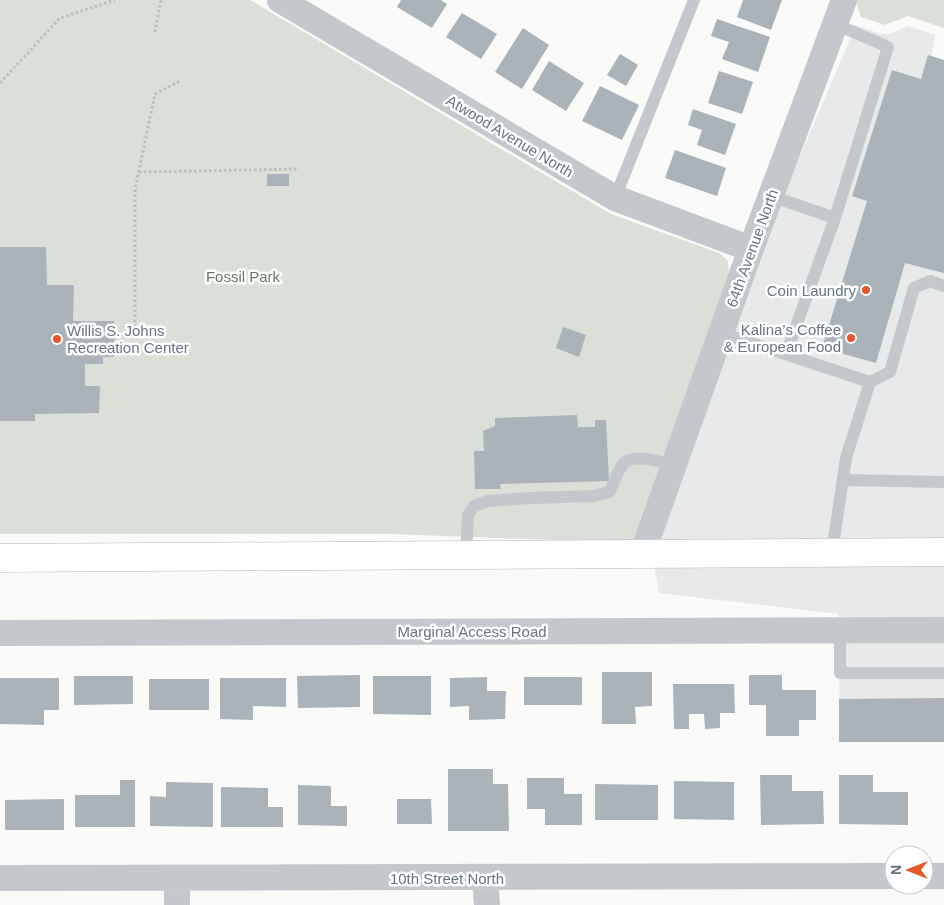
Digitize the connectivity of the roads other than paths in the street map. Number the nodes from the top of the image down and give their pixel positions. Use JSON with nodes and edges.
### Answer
{"nodes":[{"id":1,"x":694,"y":0,"type":"edge"},
{"id":2,"x":844,"y":0,"type":"edge"},
{"id":3,"x":292,"y":3,"type":"edge"},
{"id":4,"x":835,"y":24,"type":"junction"},
{"id":5,"x":771,"y":196,"type":"junction"},
{"id":6,"x":615,"y":198,"type":"junction"},
{"id":7,"x":834,"y":218,"type":"junction"},
{"id":8,"x":751,"y":249,"type":"junction"},
{"id":9,"x":944,"y":286,"type":"edge"},
{"id":10,"x":721,"y":334,"type":"junction"},
{"id":11,"x":786,"y":354,"type":"junction"},
{"id":12,"x":870,"y":382,"type":"junction"},
{"id":13,"x":674,"y":465,"type":"junction"},
{"id":14,"x":842,"y":480,"type":"junction"},
{"id":15,"x":944,"y":482,"type":"edge"},
{"id":16,"x":944,"y":552,"type":"edge"},
{"id":17,"x":832,"y":553,"type":"junction"},
{"id":18,"x":642,"y":554,"type":"junction"},
{"id":19,"x":466,"y":555,"type":"junction"},
{"id":20,"x":0,"y":558,"type":"edge"},
{"id":21,"x":840,"y":630,"type":"junction"},
{"id":22,"x":944,"y":630,"type":"edge"},
{"id":23,"x":0,"y":633,"type":"edge"},
{"id":24,"x":944,"y":673,"type":"edge"},
{"id":25,"x":884,"y":876,"type":"edge"},
{"id":26,"x":0,"y":878,"type":"edge"},
{"id":27,"x":177,"y":878,"type":"junction"},
{"id":28,"x":485,"y":878,"type":"junction"},
{"id":29,"x":177,"y":905,"type":"edge"},
{"id":30,"x":487,"y":905,"type":"edge"}],
"edges":[{"from":1,"to":6,"type":"lane"},
{"from":2,"to":4,"type":"street","name":"64th Avenue North"},
{"from":3,"to":6,"type":"street","name":"Atwood Avenue North"},
{"from":4,"to":5,"type":"street","name":"64th Avenue North"},
{"from":4,"to":7,"type":"lane"},
{"from":5,"to":7,"type":"lane"},
{"from":5,"to":8,"type":"street","name":"64th Avenue North"},
{"from":6,"to":8,"type":"street","name":"Atwood Avenue North"},
{"from":7,"to":11,"type":"lane"},
{"from":8,"to":10,"type":"street","name":"64th Avenue North"},
{"from":9,"to":12,"type":"lane"},
{"from":10,"to":11,"type":"lane"},
{"from":10,"to":13,"type":"street","name":"64th Avenue North"},
{"from":11,"to":12,"type":"lane"},
{"from":12,"to":14,"type":"lane"},
{"from":13,"to":18,"type":"street","name":"64th Avenue North"},
{"from":13,"to":19,"type":"lane"},
{"from":14,"to":15,"type":"lane"},
{"from":14,"to":17,"type":"lane"},
{"from":16,"to":17,"type":"main road"},
{"from":17,"to":18,"type":"main road"},
{"from":18,"to":19,"type":"main road"},
{"from":19,"to":20,"type":"main road"},
{"from":21,"to":22,"type":"street","name":"Marginal Access Road"},
{"from":21,"to":23,"type":"street","name":"Marginal Access Road"},
{"from":21,"to":24,"type":"lane"},
{"from":25,"to":28,"type":"street","name":"10th Street North"},
{"from":26,"to":27,"type":"street","name":"10th Street North"},
{"from":27,"to":28,"type":"street","name":"10th Street North"},
{"from":27,"to":29,"type":"street"},
{"from":28,"to":30,"type":"street"}]}
